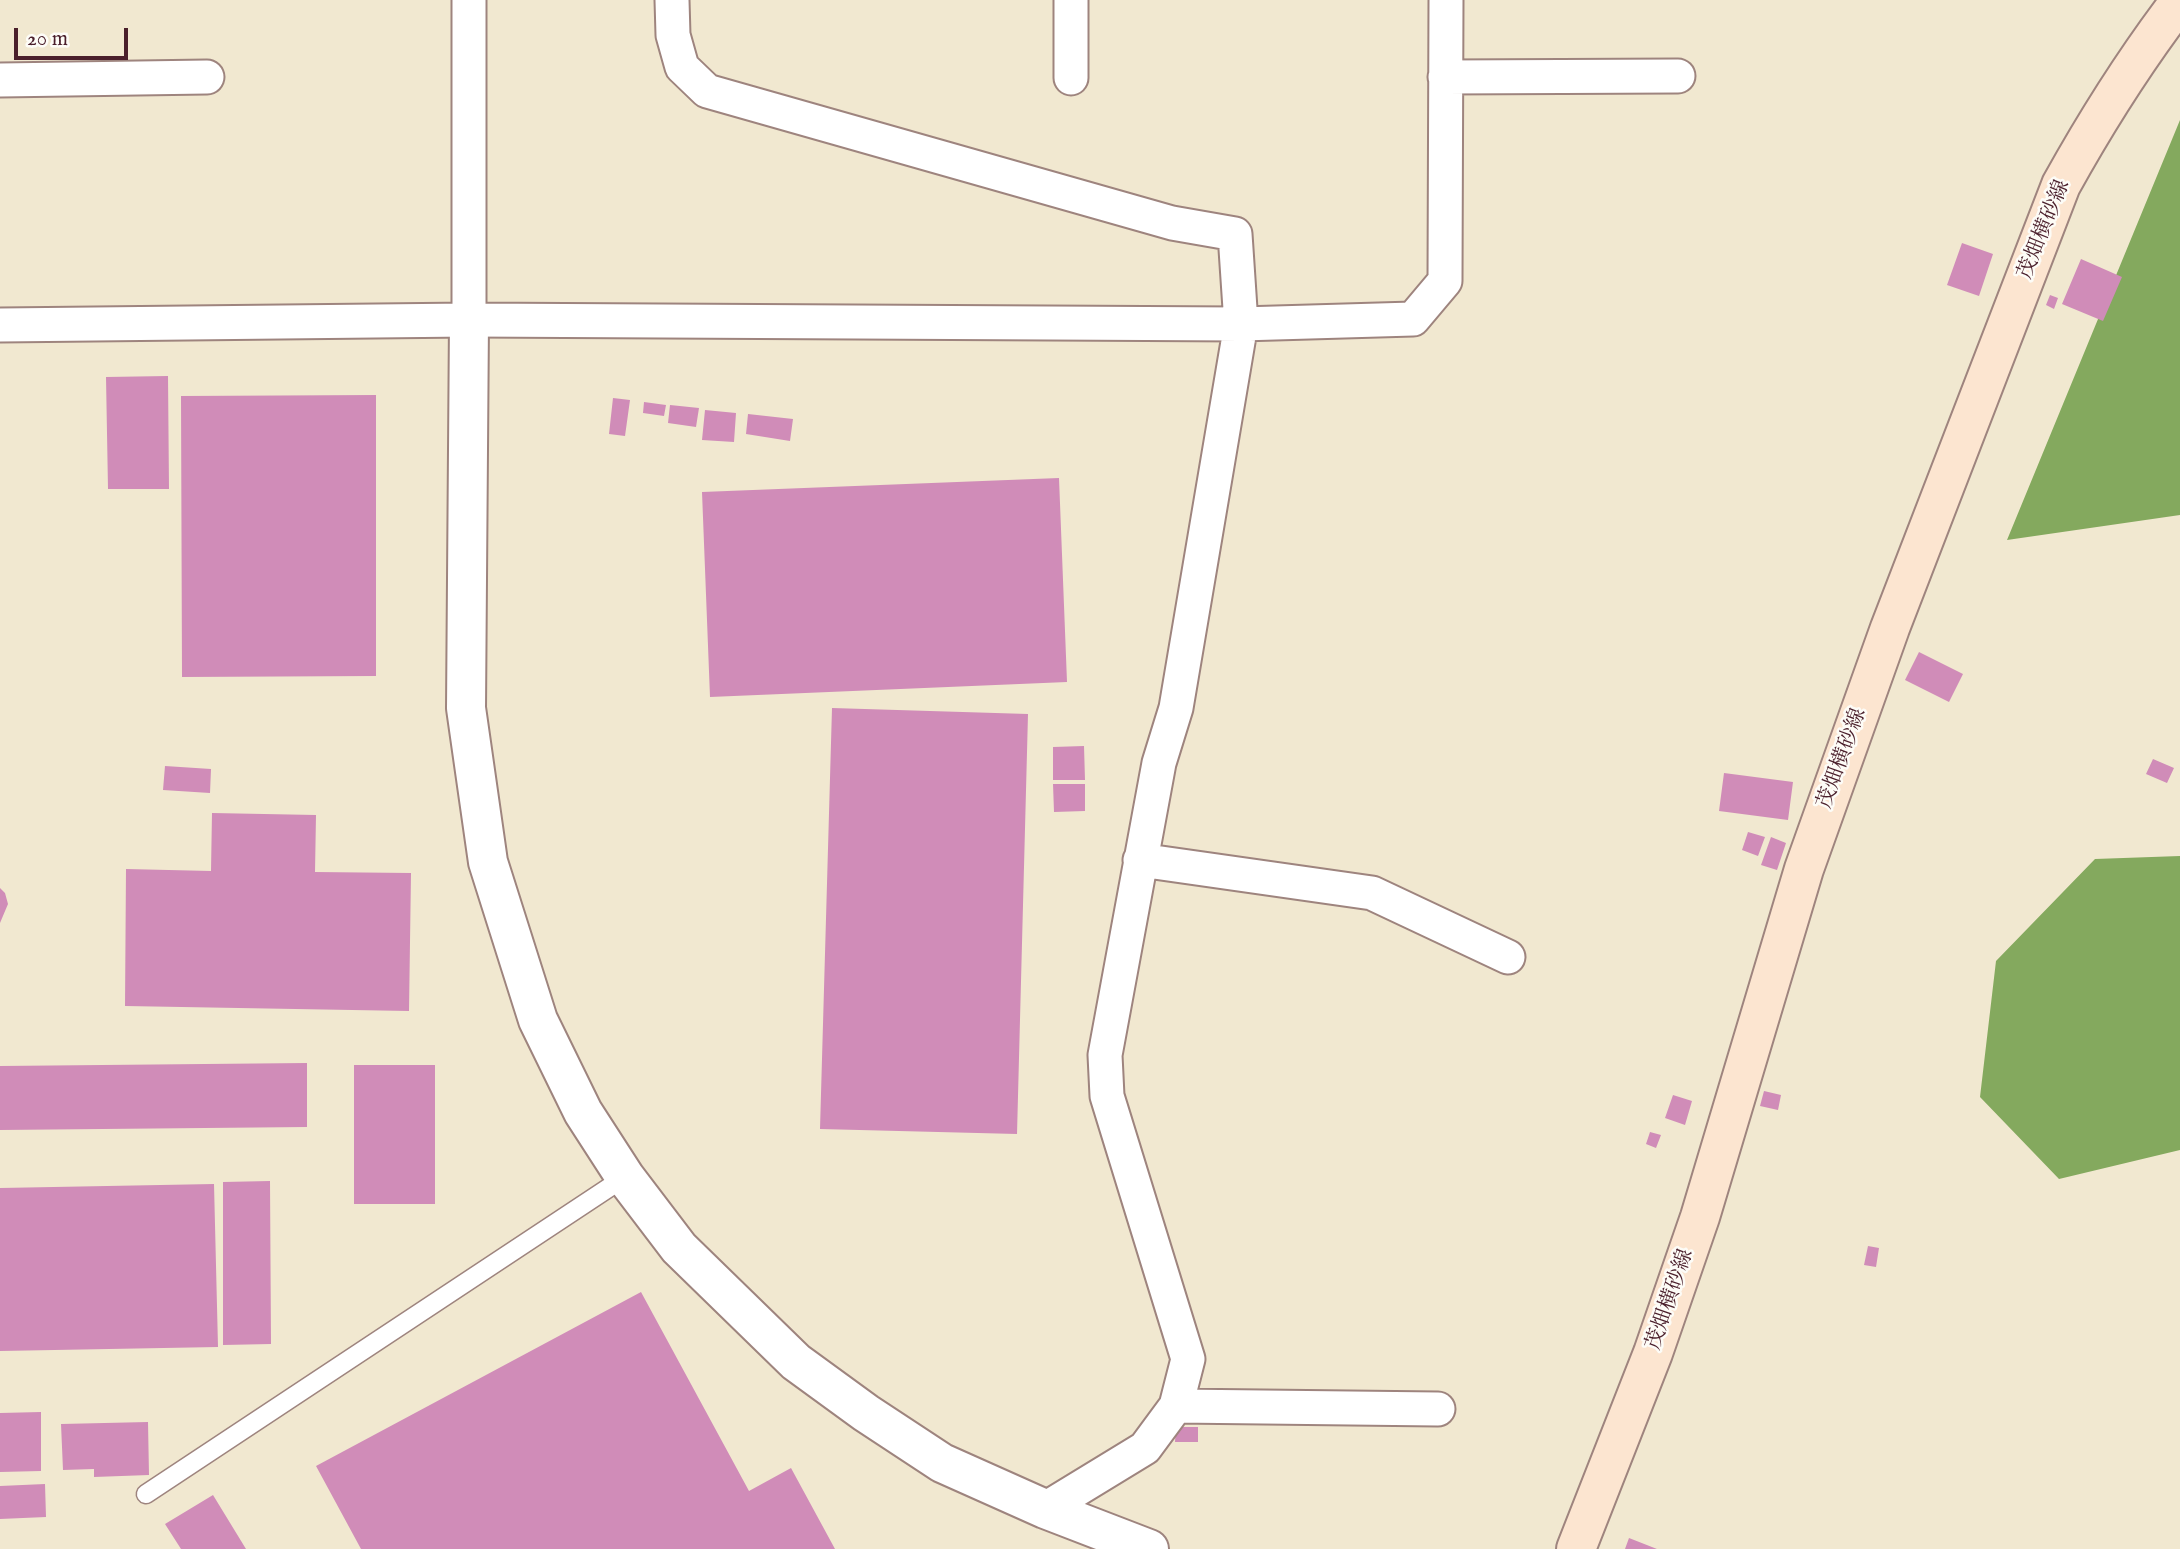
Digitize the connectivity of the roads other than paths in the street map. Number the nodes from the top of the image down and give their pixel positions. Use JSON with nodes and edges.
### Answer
{"nodes":[{"id":1,"x":469,"y":0,"type":"edge"},
{"id":2,"x":673,"y":0,"type":"edge"},
{"id":3,"x":1071,"y":0,"type":"edge"},
{"id":4,"x":1446,"y":0,"type":"edge"},
{"id":5,"x":2180,"y":1,"type":"edge"},
{"id":6,"x":1678,"y":76,"type":"dead end"},
{"id":7,"x":207,"y":77,"type":"dead end"},
{"id":8,"x":1446,"y":77,"type":"junction"},
{"id":9,"x":1071,"y":78,"type":"dead end"},
{"id":10,"x":0,"y":80,"type":"edge"},
{"id":11,"x":469,"y":320,"type":"junction"},
{"id":12,"x":1241,"y":324,"type":"junction"},
{"id":13,"x":0,"y":325,"type":"edge"},
{"id":14,"x":1140,"y":860,"type":"junction"},
{"id":15,"x":1508,"y":957,"type":"dead end"},
{"id":16,"x":625,"y":1177,"type":"junction"},
{"id":17,"x":1176,"y":1406,"type":"junction"},
{"id":18,"x":1438,"y":1409,"type":"dead end"},
{"id":19,"x":146,"y":1494,"type":"dead end"},
{"id":20,"x":1045,"y":1509,"type":"junction"},
{"id":21,"x":1149,"y":1549,"type":"edge"},
{"id":22,"x":1576,"y":1549,"type":"edge"}],
"edges":[{"from":1,"to":11,"type":"street"},
{"from":2,"to":12,"type":"street"},
{"from":3,"to":9,"type":"street"},
{"from":4,"to":8,"type":"street"},
{"from":5,"to":22,"type":"main road","name":"茂畑横砂線"},
{"from":6,"to":8,"type":"street"},
{"from":7,"to":10,"type":"street"},
{"from":8,"to":12,"type":"street"},
{"from":11,"to":12,"type":"street"},
{"from":11,"to":13,"type":"street"},
{"from":11,"to":16,"type":"street"},
{"from":12,"to":14,"type":"street"},
{"from":14,"to":15,"type":"street"},
{"from":14,"to":17,"type":"street"},
{"from":16,"to":19,"type":"lane"},
{"from":16,"to":20,"type":"street"},
{"from":17,"to":18,"type":"street"},
{"from":17,"to":20,"type":"street"},
{"from":20,"to":21,"type":"street"}]}
